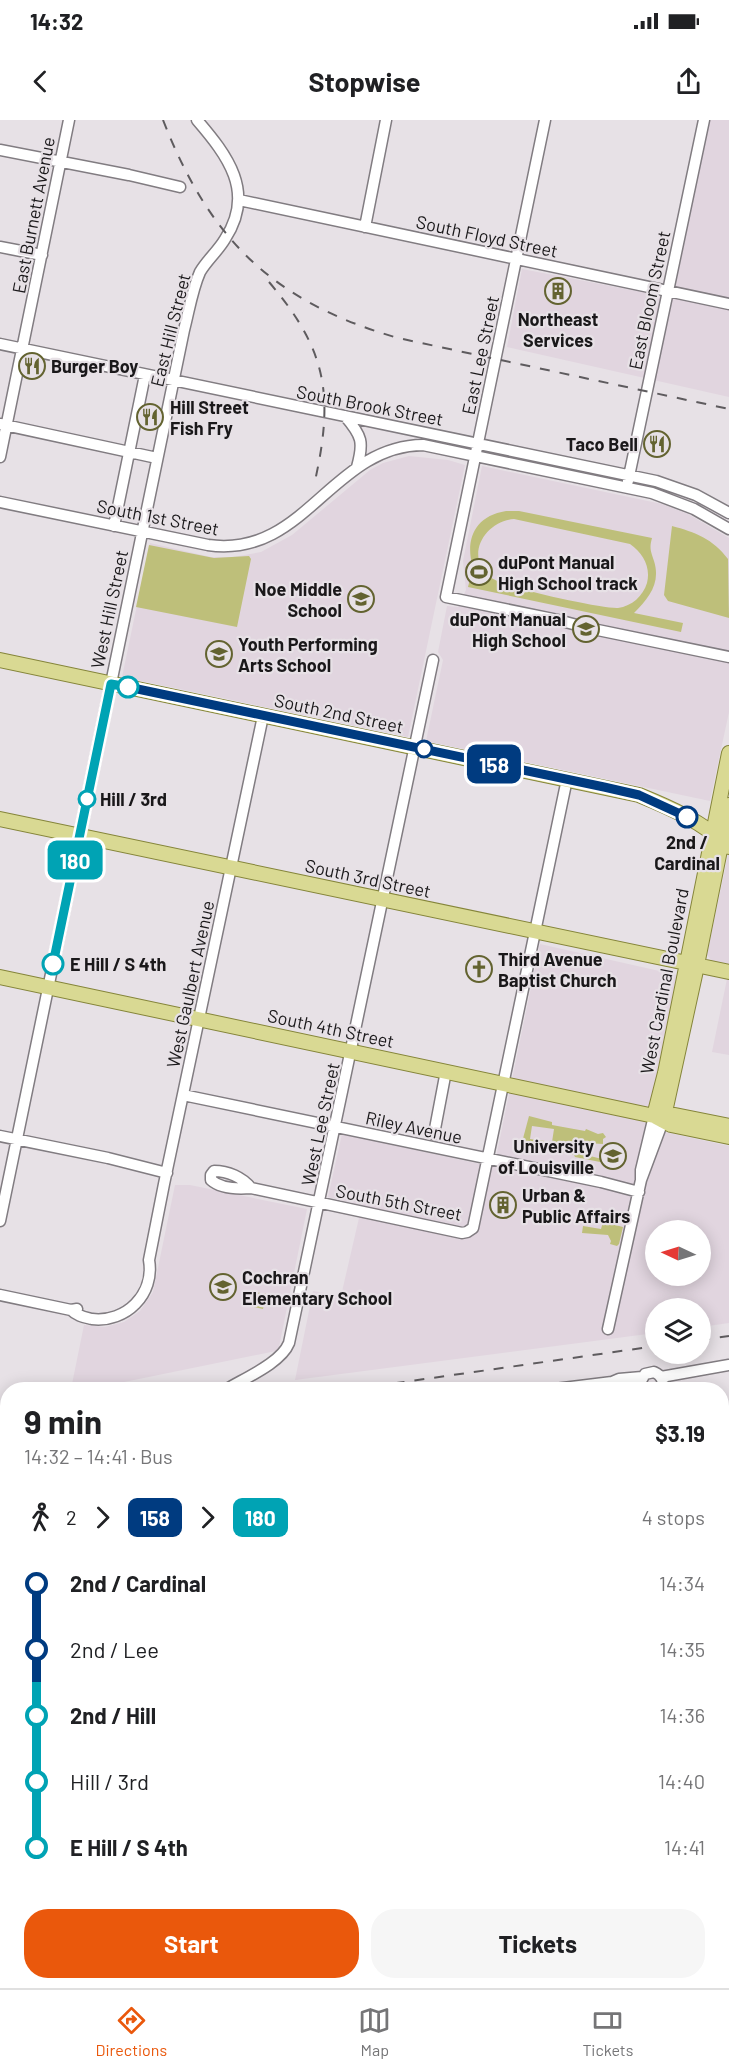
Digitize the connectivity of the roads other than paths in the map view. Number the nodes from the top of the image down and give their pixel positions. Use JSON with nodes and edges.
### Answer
{"nodes":[{"id":1,"x":69,"y":120,"type":"edge"},
{"id":2,"x":197,"y":120,"type":"edge"},
{"id":3,"x":387,"y":120,"type":"edge"},
{"id":4,"x":545,"y":120,"type":"edge"},
{"id":5,"x":704,"y":120,"type":"edge"},
{"id":6,"x":0,"y":150,"type":"edge"},
{"id":7,"x":61,"y":163,"type":"junction"},
{"id":8,"x":180,"y":187,"type":"dead end"},
{"id":9,"x":239,"y":200,"type":"junction"},
{"id":10,"x":365,"y":227,"type":"junction"},
{"id":11,"x":0,"y":247,"type":"edge"},
{"id":12,"x":42,"y":255,"type":"junction"},
{"id":13,"x":516,"y":259,"type":"junction"},
{"id":14,"x":668,"y":291,"type":"junction"},
{"id":15,"x":729,"y":304,"type":"edge"},
{"id":16,"x":0,"y":344,"type":"edge"},
{"id":17,"x":23,"y":350,"type":"junction"},
{"id":18,"x":145,"y":375,"type":"junction"},
{"id":19,"x":174,"y":381,"type":"junction"},
{"id":20,"x":345,"y":416,"type":"junction"},
{"id":21,"x":3,"y":425,"type":"edge"},
{"id":22,"x":477,"y":450,"type":"junction"},
{"id":23,"x":129,"y":451,"type":"junction"},
{"id":24,"x":0,"y":457,"type":"edge"},
{"id":25,"x":158,"y":458,"type":"junction"},
{"id":26,"x":357,"y":467,"type":"junction"},
{"id":27,"x":628,"y":482,"type":"junction"},
{"id":28,"x":0,"y":502,"type":"edge"},
{"id":29,"x":729,"y":513,"type":"edge"},
{"id":30,"x":114,"y":526,"type":"junction"},
{"id":31,"x":729,"y":528,"type":"edge"},
{"id":32,"x":142,"y":532,"type":"junction"},
{"id":33,"x":729,"y":657,"type":"edge"},
{"id":34,"x":0,"y":660,"type":"edge"},
{"id":35,"x":433,"y":660,"type":"dead end"},
{"id":36,"x":111,"y":684,"type":"junction"},
{"id":37,"x":263,"y":716,"type":"junction"},
{"id":38,"x":415,"y":747,"type":"junction"},
{"id":39,"x":729,"y":753,"type":"edge"},
{"id":40,"x":567,"y":779,"type":"junction"},
{"id":41,"x":729,"y":805,"type":"edge"},
{"id":42,"x":0,"y":819,"type":"edge"},
{"id":43,"x":80,"y":836,"type":"junction"},
{"id":44,"x":721,"y":840,"type":"edge"},
{"id":45,"x":231,"y":867,"type":"junction"},
{"id":46,"x":384,"y":899,"type":"junction"},
{"id":47,"x":535,"y":931,"type":"junction"},
{"id":48,"x":691,"y":964,"type":"junction"},
{"id":49,"x":729,"y":972,"type":"edge"},
{"id":50,"x":0,"y":977,"type":"edge"},
{"id":51,"x":48,"y":987,"type":"junction"},
{"id":52,"x":200,"y":1019,"type":"junction"},
{"id":53,"x":352,"y":1051,"type":"junction"},
{"id":54,"x":446,"y":1071,"type":"junction"},
{"id":55,"x":504,"y":1083,"type":"junction"},
{"id":56,"x":183,"y":1095,"type":"junction"},
{"id":57,"x":660,"y":1117,"type":"junction"},
{"id":58,"x":729,"y":1126,"type":"edge"},
{"id":59,"x":336,"y":1128,"type":"junction"},
{"id":60,"x":434,"y":1134,"type":"dead end"},
{"id":61,"x":0,"y":1136,"type":"edge"},
{"id":62,"x":729,"y":1137,"type":"edge"},
{"id":63,"x":16,"y":1139,"type":"junction"},
{"id":64,"x":488,"y":1160,"type":"junction"},
{"id":65,"x":167,"y":1173,"type":"junction"},
{"id":66,"x":251,"y":1188,"type":"dead end"},
{"id":67,"x":639,"y":1192,"type":"junction"},
{"id":68,"x":320,"y":1203,"type":"junction"},
{"id":69,"x":0,"y":1221,"type":"edge"},
{"id":70,"x":0,"y":1295,"type":"edge"},
{"id":71,"x":608,"y":1329,"type":"dead end"},
{"id":72,"x":729,"y":1365,"type":"edge"},
{"id":73,"x":661,"y":1377,"type":"junction"},
{"id":74,"x":239,"y":1382,"type":"edge"},
{"id":75,"x":611,"y":1382,"type":"edge"},
{"id":76,"x":634,"y":1382,"type":"edge"},
{"id":77,"x":643,"y":1382,"type":"edge"},
{"id":78,"x":661,"y":1382,"type":"edge"}],
"edges":[{"from":1,"to":7,"type":"street","name":"East Burnett Avenue"},
{"from":2,"to":9,"type":"street","name":"East Hill Street"},
{"from":3,"to":10,"type":"street"},
{"from":4,"to":13,"type":"street","name":"East Lee Street"},
{"from":5,"to":14,"type":"street","name":"East Bloom Street"},
{"from":6,"to":7,"type":"street"},
{"from":7,"to":8,"type":"street"},
{"from":7,"to":12,"type":"street","name":"East Burnett Avenue"},
{"from":9,"to":10,"type":"street","name":"South Floyd Street"},
{"from":9,"to":19,"type":"street","name":"East Hill Street"},
{"from":10,"to":13,"type":"street","name":"South Floyd Street"},
{"from":11,"to":12,"type":"street"},
{"from":12,"to":17,"type":"street","name":"East Burnett Avenue"},
{"from":13,"to":14,"type":"street","name":"South Floyd Street"},
{"from":13,"to":22,"type":"street","name":"East Lee Street"},
{"from":14,"to":15,"type":"street","name":"South Floyd Street"},
{"from":14,"to":27,"type":"street","name":"East Bloom Street"},
{"from":16,"to":17,"type":"street","name":"South Brook Street"},
{"from":17,"to":18,"type":"street","name":"South Brook Street"},
{"from":17,"to":21,"type":"street","name":"East Burnett Avenue"},
{"from":18,"to":19,"type":"street","name":"South Brook Street"},
{"from":18,"to":23,"type":"street"},
{"from":19,"to":20,"type":"street","name":"South Brook Street"},
{"from":19,"to":25,"type":"street","name":"East Hill Street"},
{"from":20,"to":22,"type":"street","name":"South Brook Street"},
{"from":20,"to":26,"type":"street"},
{"from":21,"to":23,"type":"street"},
{"from":21,"to":24,"type":"street","name":"East Burnett Avenue"},
{"from":22,"to":26,"type":"street","name":"South 1st Street"},
{"from":22,"to":27,"type":"street","name":"South Brook Street"},
{"from":22,"to":33,"type":"street","name":"East Lee Street"},
{"from":23,"to":25,"type":"street"},
{"from":23,"to":30,"type":"street"},
{"from":25,"to":32,"type":"street","name":"East Hill Street"},
{"from":26,"to":32,"type":"street","name":"South 1st Street"},
{"from":27,"to":29,"type":"street","name":"South Brook Street"},
{"from":27,"to":31,"type":"street","name":"South Brook Street"},
{"from":28,"to":30,"type":"street","name":"South 1st Street"},
{"from":30,"to":32,"type":"street","name":"South 1st Street"},
{"from":32,"to":36,"type":"street","name":"West Hill Street"},
{"from":34,"to":36,"type":"main road","name":"South 2nd Street"},
{"from":35,"to":38,"type":"street","name":"West Lee Street"},
{"from":36,"to":37,"type":"main road","name":"South 2nd Street"},
{"from":36,"to":43,"type":"street","name":"West Hill Street"},
{"from":37,"to":38,"type":"main road","name":"South 2nd Street"},
{"from":37,"to":45,"type":"street","name":"West Gaulbert Avenue"},
{"from":38,"to":40,"type":"main road","name":"South 2nd Street"},
{"from":38,"to":46,"type":"street","name":"West Lee Street"},
{"from":39,"to":44,"type":"main road","name":"West Cardinal Boulevard"},
{"from":40,"to":44,"type":"main road","name":"South 2nd Street"},
{"from":40,"to":47,"type":"street"},
{"from":41,"to":44,"type":"main road","name":"West Cardinal Boulevard"},
{"from":42,"to":43,"type":"main road","name":"South 3rd Street"},
{"from":43,"to":45,"type":"main road","name":"South 3rd Street"},
{"from":43,"to":51,"type":"street","name":"West Hill Street"},
{"from":44,"to":48,"type":"main road","name":"West Cardinal Boulevard"},
{"from":45,"to":46,"type":"main road","name":"South 3rd Street"},
{"from":45,"to":52,"type":"street","name":"West Gaulbert Avenue"},
{"from":46,"to":47,"type":"main road","name":"South 3rd Street"},
{"from":46,"to":53,"type":"street","name":"West Lee Street"},
{"from":47,"to":48,"type":"main road","name":"South 3rd Street"},
{"from":47,"to":55,"type":"street"},
{"from":48,"to":49,"type":"main road","name":"South 3rd Street"},
{"from":48,"to":57,"type":"main road","name":"West Cardinal Boulevard"},
{"from":50,"to":51,"type":"main road","name":"South 4th Street"},
{"from":51,"to":52,"type":"main road","name":"South 4th Street"},
{"from":51,"to":63,"type":"street","name":"West Hill Street"},
{"from":52,"to":53,"type":"main road","name":"South 4th Street"},
{"from":52,"to":56,"type":"street","name":"West Gaulbert Avenue"},
{"from":53,"to":54,"type":"main road","name":"South 4th Street"},
{"from":53,"to":59,"type":"street","name":"West Lee Street"},
{"from":54,"to":55,"type":"main road","name":"South 4th Street"},
{"from":54,"to":60,"type":"street"},
{"from":55,"to":57,"type":"main road","name":"South 4th Street"},
{"from":55,"to":64,"type":"street"},
{"from":56,"to":59,"type":"street","name":"Riley Avenue"},
{"from":56,"to":65,"type":"street","name":"West Gaulbert Avenue"},
{"from":57,"to":58,"type":"main road","name":"South 4th Street"},
{"from":57,"to":62,"type":"main road","name":"South 4th Street"},
{"from":57,"to":67,"type":"street","name":"West Cardinal Boulevard"},
{"from":59,"to":64,"type":"street","name":"Riley Avenue"},
{"from":59,"to":68,"type":"street","name":"West Lee Street"},
{"from":61,"to":63,"type":"street"},
{"from":63,"to":65,"type":"street"},
{"from":63,"to":69,"type":"street","name":"West Hill Street"},
{"from":64,"to":67,"type":"street","name":"Riley Avenue"},
{"from":64,"to":68,"type":"street","name":"South 5th Street"},
{"from":65,"to":70,"type":"street","name":"West Gaulbert Avenue"},
{"from":66,"to":68,"type":"street","name":"South 5th Street"},
{"from":67,"to":71,"type":"street","name":"West Cardinal Boulevard"},
{"from":68,"to":74,"type":"street","name":"West Lee Street"},
{"from":72,"to":73,"type":"street"},
{"from":73,"to":77,"type":"street"},
{"from":73,"to":78,"type":"street"},
{"from":75,"to":76,"type":"street"}]}
